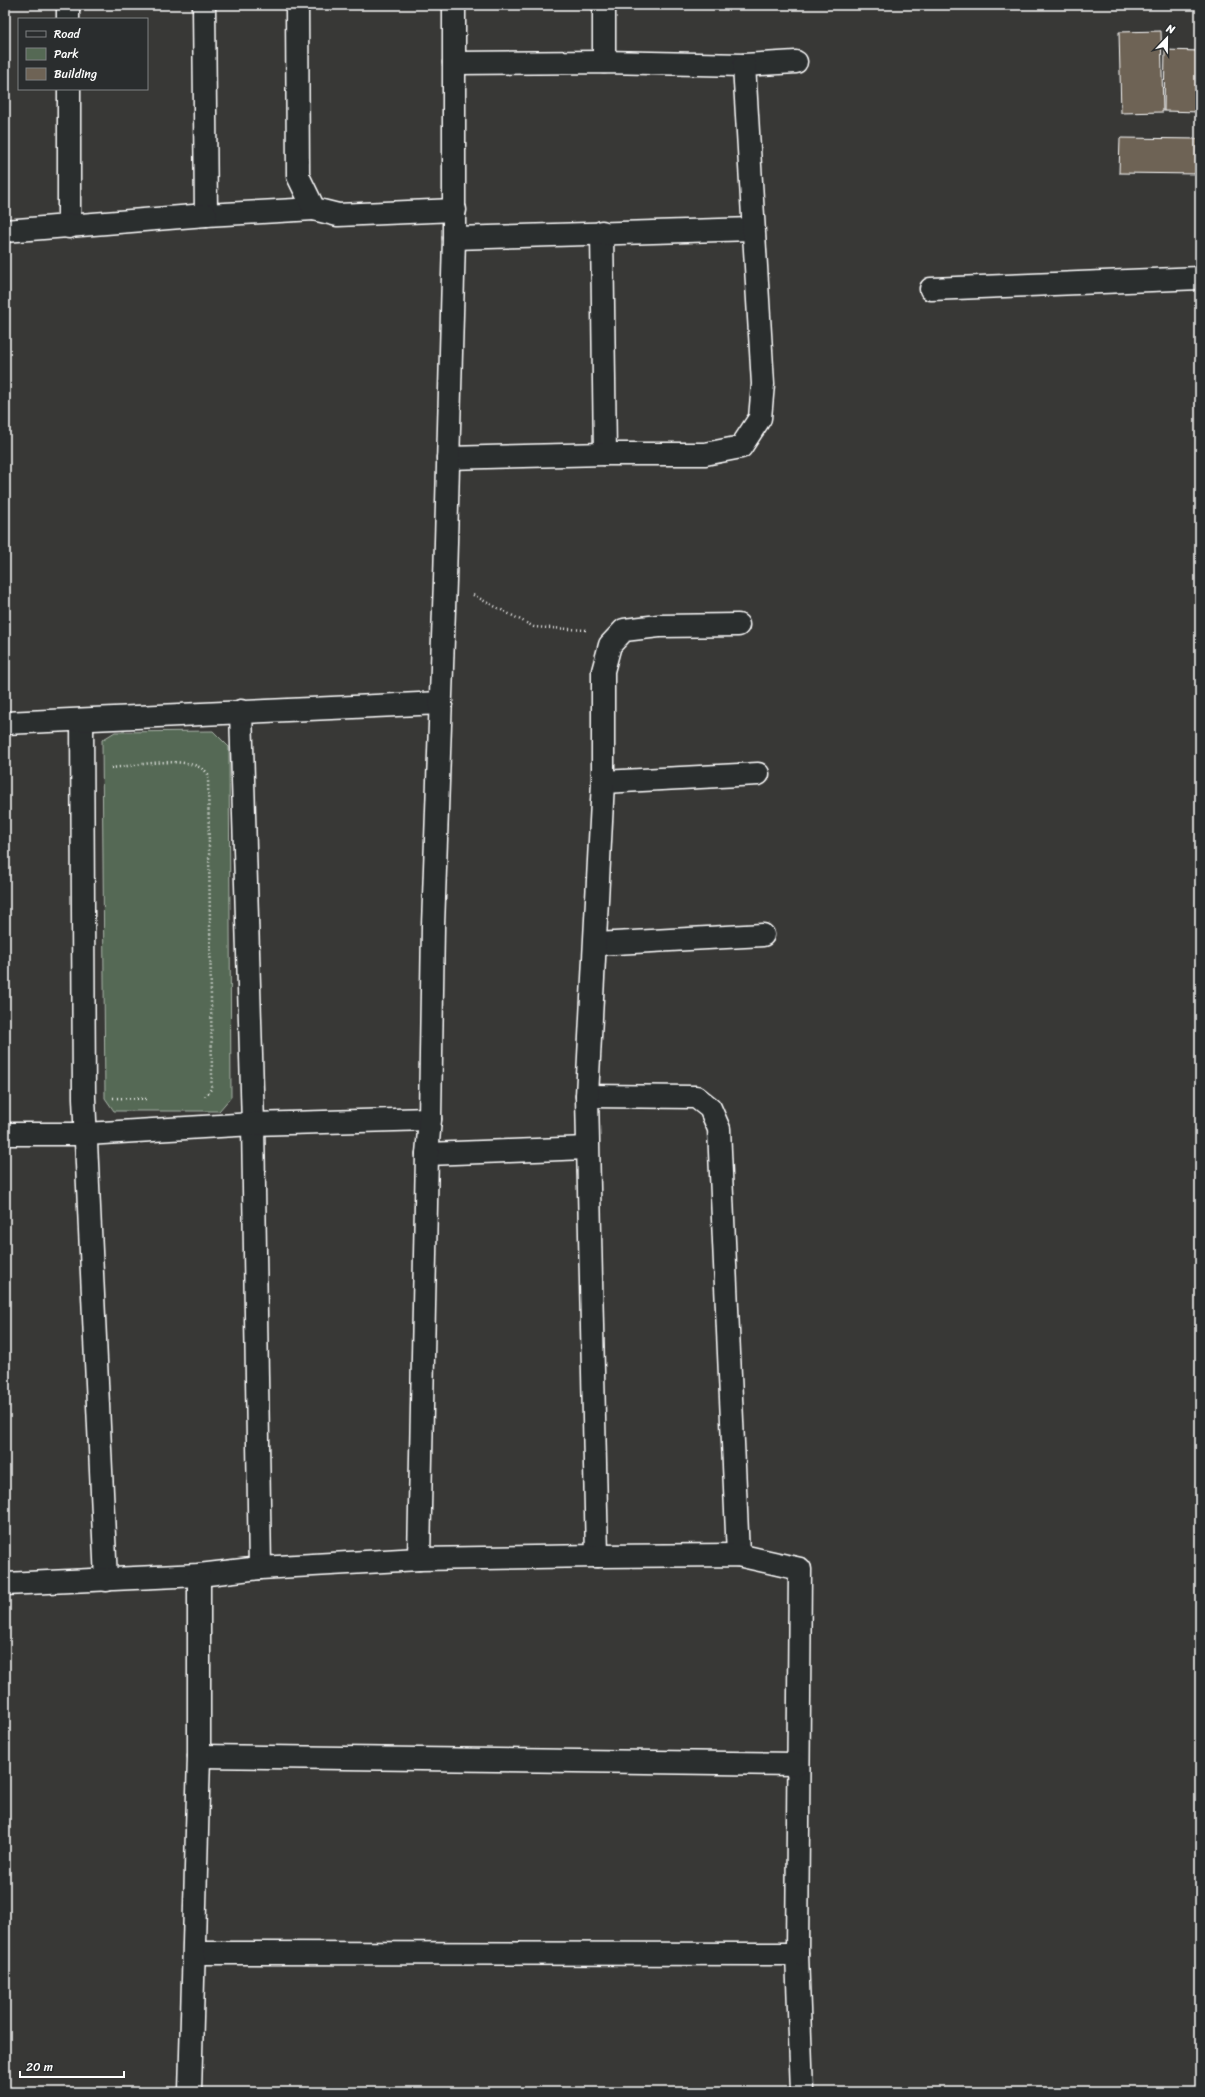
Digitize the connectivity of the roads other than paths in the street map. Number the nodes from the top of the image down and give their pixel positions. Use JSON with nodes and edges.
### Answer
{"nodes":[{"id":1,"x":68,"y":5,"type":"edge"},
{"id":2,"x":204,"y":5,"type":"edge"},
{"id":3,"x":297,"y":5,"type":"edge"},
{"id":4,"x":454,"y":5,"type":"edge"},
{"id":5,"x":604,"y":5,"type":"edge"},
{"id":6,"x":68,"y":18,"type":"edge"},
{"id":7,"x":604,"y":62,"type":"junction"},
{"id":8,"x":796,"y":62,"type":"dead end"},
{"id":9,"x":454,"y":63,"type":"junction"},
{"id":10,"x":744,"y":65,"type":"junction"},
{"id":11,"x":69,"y":90,"type":"edge"},
{"id":12,"x":314,"y":209,"type":"junction"},
{"id":13,"x":455,"y":210,"type":"junction"},
{"id":14,"x":206,"y":215,"type":"junction"},
{"id":15,"x":69,"y":227,"type":"junction"},
{"id":16,"x":753,"y":228,"type":"junction"},
{"id":17,"x":5,"y":231,"type":"edge"},
{"id":18,"x":602,"y":232,"type":"junction"},
{"id":19,"x":454,"y":238,"type":"junction"},
{"id":20,"x":1200,"y":278,"type":"edge"},
{"id":21,"x":931,"y":289,"type":"dead end"},
{"id":22,"x":604,"y":454,"type":"junction"},
{"id":23,"x":448,"y":458,"type":"junction"},
{"id":24,"x":738,"y":625,"type":"dead end"},
{"id":25,"x":441,"y":703,"type":"junction"},
{"id":26,"x":241,"y":711,"type":"junction"},
{"id":27,"x":82,"y":720,"type":"junction"},
{"id":28,"x":5,"y":723,"type":"edge"},
{"id":29,"x":758,"y":774,"type":"dead end"},
{"id":30,"x":603,"y":782,"type":"junction"},
{"id":31,"x":763,"y":935,"type":"dead end"},
{"id":32,"x":596,"y":944,"type":"junction"},
{"id":33,"x":587,"y":1096,"type":"junction"},
{"id":34,"x":430,"y":1119,"type":"junction"},
{"id":35,"x":253,"y":1124,"type":"junction"},
{"id":36,"x":5,"y":1134,"type":"edge"},
{"id":37,"x":86,"y":1134,"type":"junction"},
{"id":38,"x":587,"y":1148,"type":"junction"},
{"id":39,"x":427,"y":1154,"type":"junction"},
{"id":40,"x":738,"y":1555,"type":"junction"},
{"id":41,"x":597,"y":1556,"type":"junction"},
{"id":42,"x":418,"y":1560,"type":"junction"},
{"id":43,"x":260,"y":1568,"type":"junction"},
{"id":44,"x":199,"y":1575,"type":"junction"},
{"id":45,"x":106,"y":1580,"type":"junction"},
{"id":46,"x":5,"y":1584,"type":"edge"},
{"id":47,"x":199,"y":1756,"type":"junction"},
{"id":48,"x":797,"y":1764,"type":"junction"},
{"id":49,"x":195,"y":1953,"type":"junction"},
{"id":50,"x":797,"y":1954,"type":"junction"},
{"id":51,"x":190,"y":2092,"type":"edge"},
{"id":52,"x":802,"y":2092,"type":"edge"}],
"edges":[{"from":1,"to":6,"type":"street"},
{"from":2,"to":14,"type":"street"},
{"from":3,"to":12,"type":"street"},
{"from":4,"to":9,"type":"street"},
{"from":5,"to":7,"type":"street"},
{"from":7,"to":9,"type":"street"},
{"from":7,"to":10,"type":"street"},
{"from":8,"to":10,"type":"street"},
{"from":9,"to":13,"type":"street"},
{"from":10,"to":16,"type":"street"},
{"from":11,"to":15,"type":"street"},
{"from":12,"to":13,"type":"street"},
{"from":12,"to":14,"type":"street"},
{"from":13,"to":19,"type":"street"},
{"from":14,"to":15,"type":"street"},
{"from":15,"to":17,"type":"street"},
{"from":16,"to":18,"type":"street"},
{"from":16,"to":22,"type":"street"},
{"from":18,"to":19,"type":"street"},
{"from":18,"to":22,"type":"street"},
{"from":19,"to":23,"type":"street"},
{"from":20,"to":21,"type":"street"},
{"from":22,"to":23,"type":"street"},
{"from":23,"to":25,"type":"street"},
{"from":24,"to":30,"type":"street"},
{"from":25,"to":26,"type":"street"},
{"from":25,"to":34,"type":"street"},
{"from":26,"to":27,"type":"street"},
{"from":26,"to":35,"type":"street"},
{"from":27,"to":28,"type":"street"},
{"from":27,"to":37,"type":"street"},
{"from":29,"to":30,"type":"street"},
{"from":30,"to":32,"type":"street"},
{"from":31,"to":32,"type":"street"},
{"from":32,"to":33,"type":"street"},
{"from":33,"to":38,"type":"street"},
{"from":33,"to":40,"type":"street"},
{"from":34,"to":35,"type":"street"},
{"from":34,"to":39,"type":"street"},
{"from":35,"to":37,"type":"street"},
{"from":35,"to":43,"type":"street"},
{"from":36,"to":37,"type":"street"},
{"from":37,"to":45,"type":"street"},
{"from":38,"to":39,"type":"street"},
{"from":38,"to":41,"type":"street"},
{"from":39,"to":42,"type":"street"},
{"from":40,"to":41,"type":"street"},
{"from":40,"to":48,"type":"street"},
{"from":41,"to":42,"type":"street"},
{"from":42,"to":43,"type":"street"},
{"from":43,"to":44,"type":"street"},
{"from":44,"to":45,"type":"street"},
{"from":44,"to":47,"type":"street"},
{"from":45,"to":46,"type":"street"},
{"from":47,"to":48,"type":"street"},
{"from":47,"to":49,"type":"street"},
{"from":48,"to":50,"type":"street"},
{"from":49,"to":50,"type":"street"},
{"from":49,"to":51,"type":"street"},
{"from":50,"to":52,"type":"street"}]}
